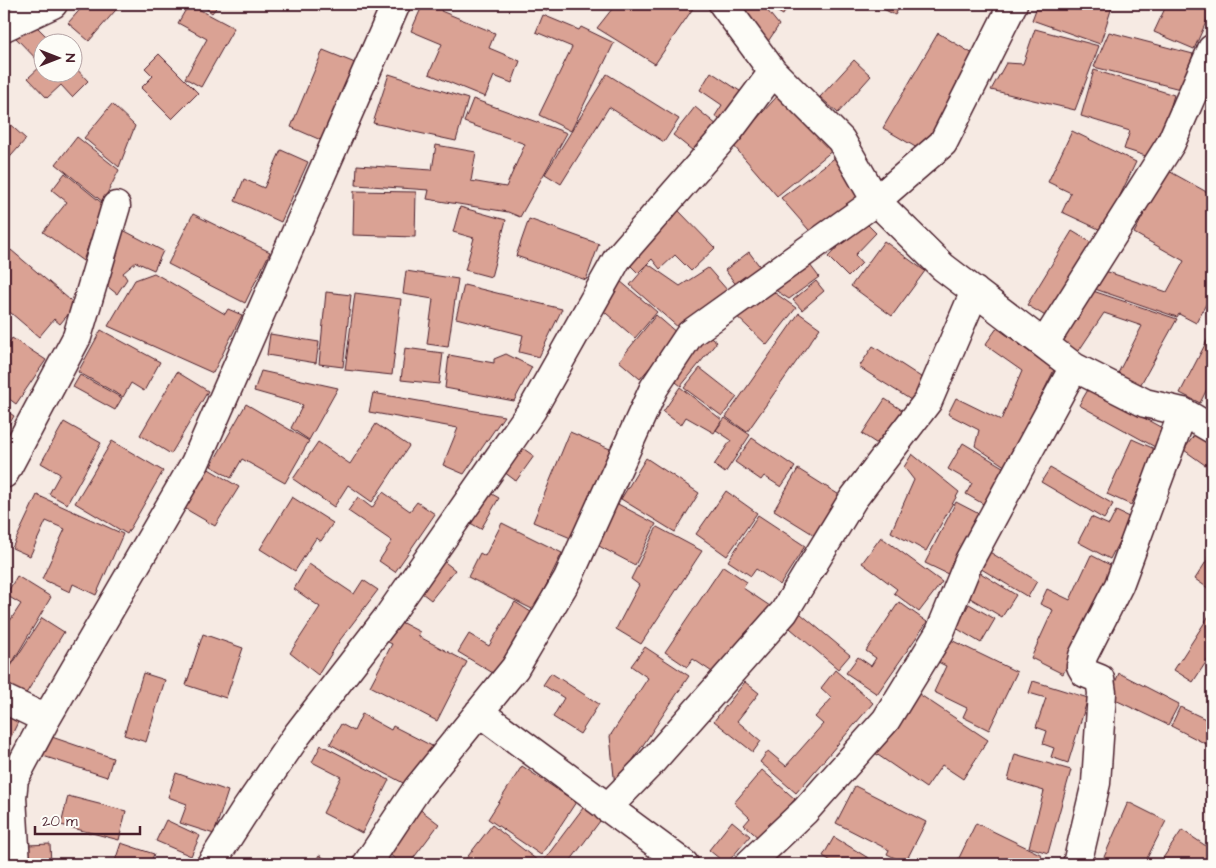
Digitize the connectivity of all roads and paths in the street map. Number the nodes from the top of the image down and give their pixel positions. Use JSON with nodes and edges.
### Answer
{"nodes":[{"id":1,"x":53,"y":4,"type":"edge"},
{"id":2,"x":396,"y":4,"type":"edge"},
{"id":3,"x":723,"y":4,"type":"edge"},
{"id":4,"x":1013,"y":4,"type":"edge"},
{"id":5,"x":4,"y":27,"type":"edge"},
{"id":6,"x":1212,"y":49,"type":"edge"},
{"id":7,"x":773,"y":72,"type":"junction"},
{"id":8,"x":876,"y":200,"type":"junction"},
{"id":9,"x":116,"y":206,"type":"dead end"},
{"id":10,"x":975,"y":291,"type":"junction"},
{"id":11,"x":1044,"y":344,"type":"junction"},
{"id":12,"x":1074,"y":367,"type":"junction"},
{"id":13,"x":1183,"y":412,"type":"junction"},
{"id":14,"x":1212,"y":428,"type":"edge"},
{"id":15,"x":4,"y":474,"type":"edge"},
{"id":16,"x":4,"y":699,"type":"edge"},
{"id":17,"x":479,"y":712,"type":"junction"},
{"id":18,"x":46,"y":719,"type":"junction"},
{"id":19,"x":607,"y":808,"type":"junction"},
{"id":20,"x":16,"y":864,"type":"edge"},
{"id":21,"x":212,"y":864,"type":"edge"},
{"id":22,"x":367,"y":864,"type":"edge"},
{"id":23,"x":684,"y":864,"type":"edge"},
{"id":24,"x":749,"y":864,"type":"edge"},
{"id":25,"x":1077,"y":864,"type":"edge"}],
"edges":[{"from":1,"to":5,"type":"street"},
{"from":2,"to":18,"type":"street"},
{"from":3,"to":7,"type":"street"},
{"from":4,"to":8,"type":"street"},
{"from":6,"to":11,"type":"street"},
{"from":7,"to":8,"type":"street"},
{"from":7,"to":21,"type":"street"},
{"from":8,"to":10,"type":"street"},
{"from":8,"to":17,"type":"street"},
{"from":9,"to":15,"type":"street"},
{"from":10,"to":11,"type":"street"},
{"from":10,"to":19,"type":"street"},
{"from":11,"to":12,"type":"street"},
{"from":12,"to":13,"type":"street"},
{"from":12,"to":24,"type":"street"},
{"from":13,"to":14,"type":"street"},
{"from":13,"to":25,"type":"street"},
{"from":16,"to":18,"type":"street"},
{"from":17,"to":19,"type":"street"},
{"from":17,"to":22,"type":"street"},
{"from":18,"to":20,"type":"street"},
{"from":19,"to":23,"type":"street"}]}
